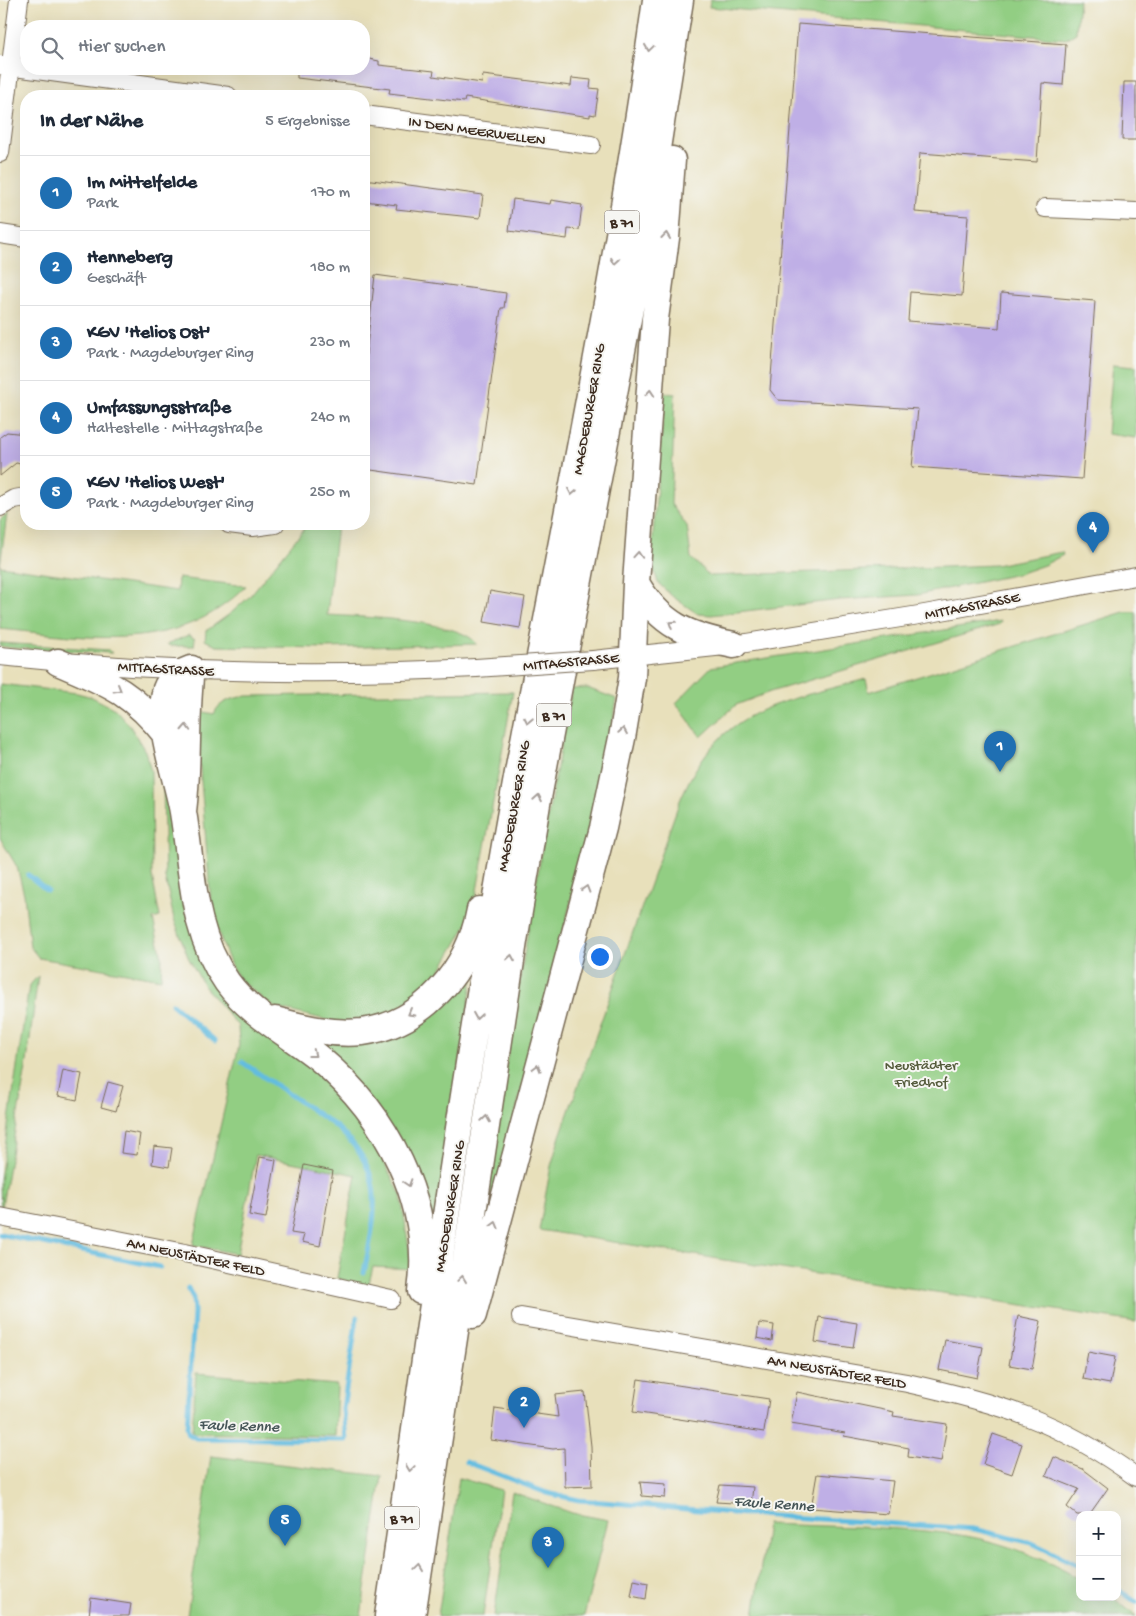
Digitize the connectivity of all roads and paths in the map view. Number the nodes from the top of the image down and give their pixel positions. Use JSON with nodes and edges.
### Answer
{"nodes":[{"id":1,"x":19,"y":0,"type":"edge"},
{"id":2,"x":656,"y":0,"type":"edge"},
{"id":3,"x":680,"y":0,"type":"edge"},
{"id":4,"x":692,"y":0,"type":"edge"},
{"id":5,"x":6,"y":66,"type":"edge"},
{"id":6,"x":20,"y":68,"type":"edge"},
{"id":7,"x":73,"y":75,"type":"edge"},
{"id":8,"x":184,"y":90,"type":"edge"},
{"id":9,"x":370,"y":116,"type":"edge"},
{"id":10,"x":591,"y":145,"type":"dead end"},
{"id":11,"x":0,"y":153,"type":"edge"},
{"id":12,"x":1045,"y":208,"type":"dead end"},
{"id":13,"x":1136,"y":212,"type":"edge"},
{"id":14,"x":0,"y":234,"type":"edge"},
{"id":15,"x":20,"y":237,"type":"edge"},
{"id":16,"x":20,"y":498,"type":"edge"},
{"id":17,"x":0,"y":507,"type":"edge"},
{"id":18,"x":1136,"y":576,"type":"edge"},
{"id":19,"x":636,"y":582,"type":"junction"},
{"id":20,"x":734,"y":645,"type":"junction"},
{"id":21,"x":0,"y":656,"type":"edge"},
{"id":22,"x":633,"y":656,"type":"junction"},
{"id":23,"x":58,"y":662,"type":"junction"},
{"id":24,"x":191,"y":669,"type":"junction"},
{"id":25,"x":167,"y":736,"type":"junction"},
{"id":26,"x":517,"y":778,"type":"junction"},
{"id":27,"x":183,"y":812,"type":"junction"},
{"id":28,"x":261,"y":1014,"type":"junction"},
{"id":29,"x":0,"y":1217,"type":"edge"},
{"id":30,"x":391,"y":1299,"type":"dead end"},
{"id":31,"x":521,"y":1317,"type":"dead end"},
{"id":32,"x":417,"y":1420,"type":"junction"},
{"id":33,"x":440,"y":1432,"type":"junction"},
{"id":34,"x":1136,"y":1477,"type":"edge"},
{"id":35,"x":388,"y":1616,"type":"edge"},
{"id":36,"x":412,"y":1616,"type":"edge"}],
"edges":[{"from":1,"to":5,"type":"street"},
{"from":2,"to":26,"type":"highway","name":"MAGDEBURGER RING","number":"B 71","one_way":true},
{"from":33,"to":3,"type":"highway","name":"MAGDEBURGER RING","number":"B 71","one_way":true},
{"from":19,"to":4,"type":"highway","one_way":true},
{"from":5,"to":6,"type":"street"},
{"from":5,"to":11,"type":"street"},
{"from":7,"to":8,"type":"street"},
{"from":9,"to":10,"type":"street","name":"IN DEN MEERWELLEN"},
{"from":12,"to":13,"type":"street"},
{"from":14,"to":15,"type":"street"},
{"from":16,"to":17,"type":"street"},
{"from":18,"to":20,"type":"street","name":"MITTAGSTRASSE"},
{"from":20,"to":19,"type":"highway","one_way":true},
{"from":19,"to":22,"type":"highway"},
{"from":20,"to":22,"type":"street","name":"MITTAGSTRASSE"},
{"from":21,"to":23,"type":"street","name":"MITTAGSTRASSE"},
{"from":22,"to":24,"type":"street","name":"MITTAGSTRASSE","bridge":true},
{"from":33,"to":22,"type":"highway","one_way":true},
{"from":23,"to":24,"type":"street","name":"MITTAGSTRASSE"},
{"from":23,"to":25,"type":"highway","one_way":true},
{"from":24,"to":25,"type":"highway"},
{"from":27,"to":24,"type":"highway","one_way":true},
{"from":25,"to":27,"type":"highway"},
{"from":26,"to":28,"type":"highway","one_way":true},
{"from":26,"to":32,"type":"highway","name":"MAGDEBURGER RING","number":"B 71","one_way":true},
{"from":27,"to":28,"type":"highway"},
{"from":28,"to":32,"type":"highway","one_way":true},
{"from":29,"to":30,"type":"street","name":"AM NEUSTÄDTER FELD"},
{"from":31,"to":34,"type":"street","name":"AM NEUSTÄDTER FELD"},
{"from":32,"to":35,"type":"highway","name":"MAGDEBURGER RING","number":"B 71","one_way":true},
{"from":36,"to":33,"type":"highway","name":"MAGDEBURGER RING","number":"B 71","one_way":true}]}
